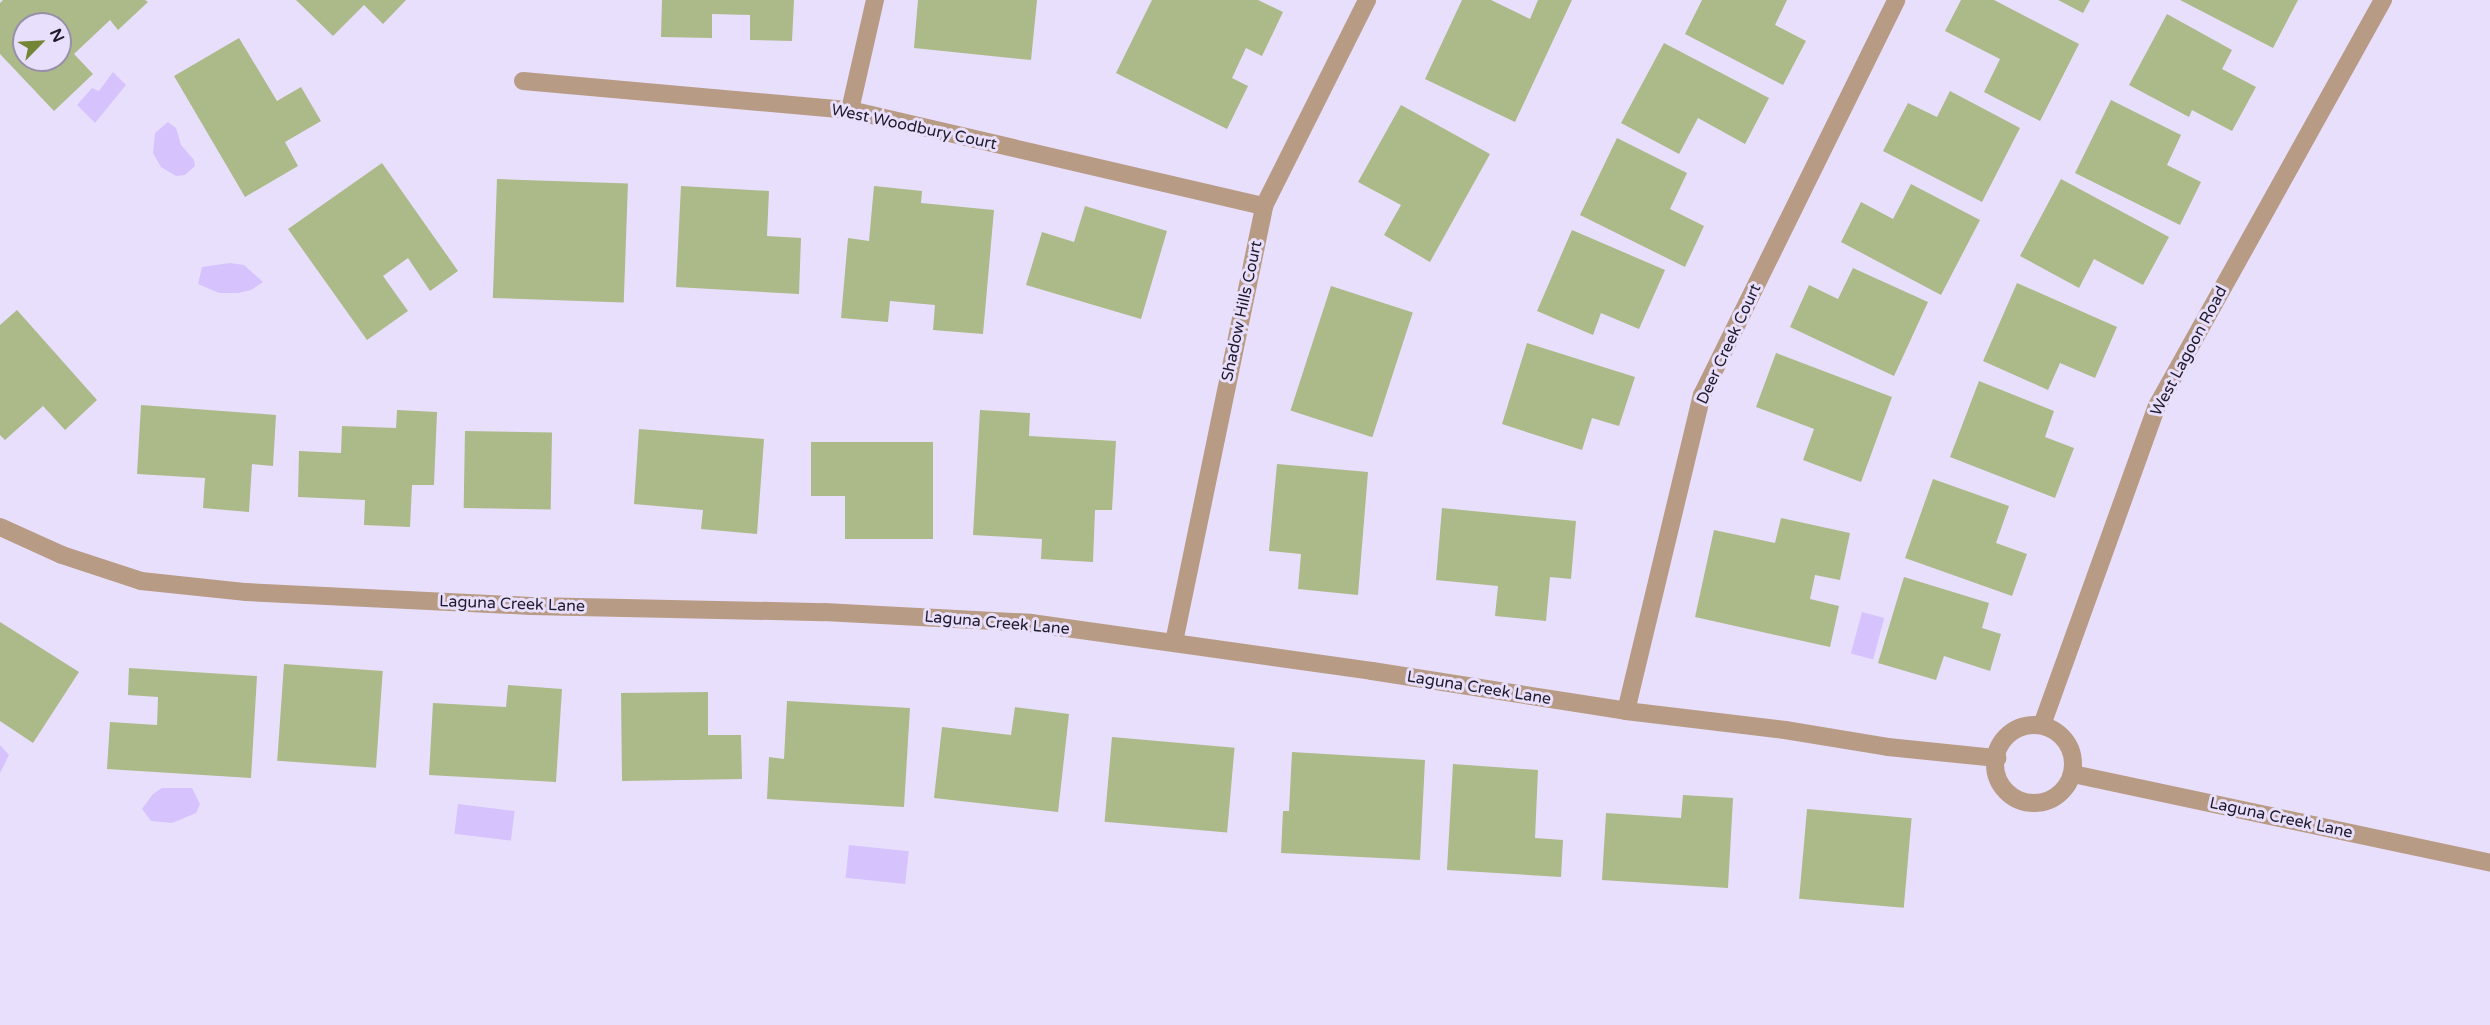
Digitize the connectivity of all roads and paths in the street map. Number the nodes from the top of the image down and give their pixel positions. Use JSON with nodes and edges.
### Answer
{"nodes":[{"id":1,"x":874,"y":0,"type":"edge"},
{"id":2,"x":1367,"y":0,"type":"edge"},
{"id":3,"x":1896,"y":0,"type":"edge"},
{"id":4,"x":2383,"y":0,"type":"edge"},
{"id":5,"x":523,"y":81,"type":"dead end"},
{"id":6,"x":850,"y":110,"type":"junction"},
{"id":7,"x":1264,"y":206,"type":"junction"},
{"id":8,"x":0,"y":527,"type":"edge"},
{"id":9,"x":1174,"y":642,"type":"junction"},
{"id":10,"x":1626,"y":711,"type":"junction"},
{"id":11,"x":2042,"y":724,"type":"junction"},
{"id":12,"x":1997,"y":758,"type":"junction"},
{"id":13,"x":2073,"y":774,"type":"junction"},
{"id":14,"x":2490,"y":863,"type":"edge"}],
"edges":[{"from":1,"to":6,"type":"street"},
{"from":2,"to":7,"type":"street","name":"Shadow Hills Court"},
{"from":3,"to":10,"type":"street","name":"Deer Creek Court"},
{"from":4,"to":11,"type":"street","name":"West Lagoon Road"},
{"from":5,"to":6,"type":"street","name":"West Woodbury Court"},
{"from":6,"to":7,"type":"street","name":"West Woodbury Court"},
{"from":7,"to":9,"type":"street","name":"Shadow Hills Court"},
{"from":8,"to":9,"type":"street","name":"Laguna Creek Lane"},
{"from":9,"to":10,"type":"street","name":"Laguna Creek Lane"},
{"from":10,"to":12,"type":"street","name":"Laguna Creek Lane"},
{"from":11,"to":12,"type":"street"},
{"from":11,"to":13,"type":"street"},
{"from":12,"to":13,"type":"street"},
{"from":13,"to":14,"type":"street","name":"Laguna Creek Lane"}]}
